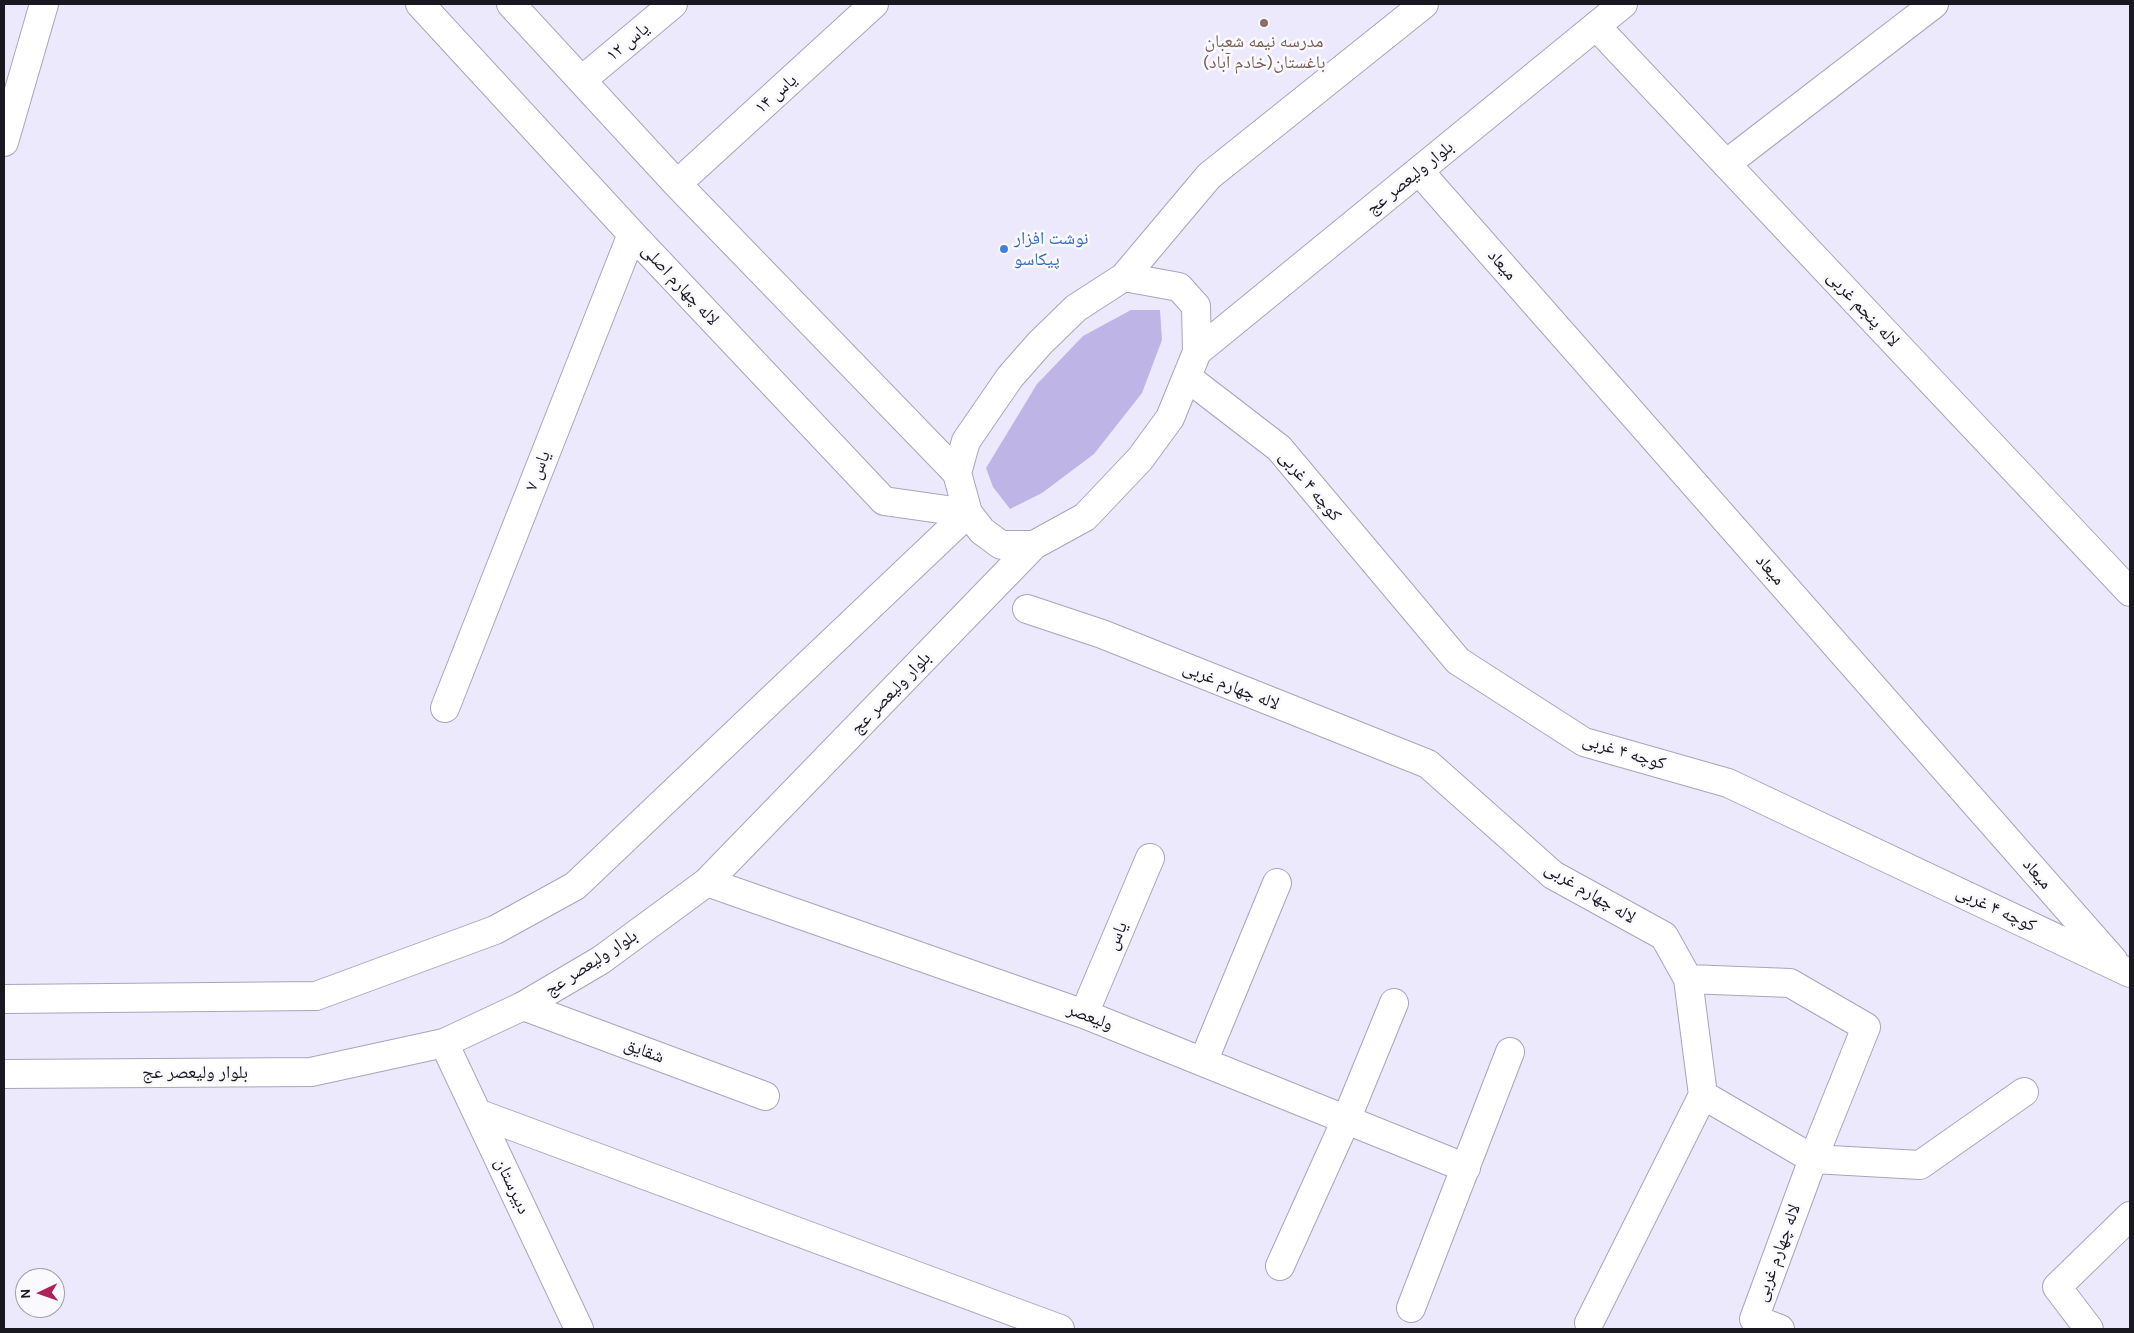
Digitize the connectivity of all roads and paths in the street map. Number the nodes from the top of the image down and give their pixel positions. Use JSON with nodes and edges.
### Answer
{"nodes":[{"id":1,"x":44,"y":4,"type":"edge"},
{"id":2,"x":420,"y":4,"type":"edge"},
{"id":3,"x":511,"y":4,"type":"edge"},
{"id":4,"x":673,"y":4,"type":"edge"},
{"id":5,"x":874,"y":4,"type":"edge"},
{"id":6,"x":1424,"y":4,"type":"edge"},
{"id":7,"x":1623,"y":4,"type":"edge"},
{"id":8,"x":1934,"y":4,"type":"edge"},
{"id":9,"x":1596,"y":26,"type":"junction"},
{"id":10,"x":582,"y":80,"type":"junction"},
{"id":11,"x":4,"y":142,"type":"edge"},
{"id":12,"x":1726,"y":164,"type":"junction"},
{"id":13,"x":1419,"y":171,"type":"junction"},
{"id":14,"x":677,"y":184,"type":"junction"},
{"id":15,"x":632,"y":234,"type":"junction"},
{"id":16,"x":1124,"y":277,"type":"junction"},
{"id":17,"x":1197,"y":352,"type":"junction"},
{"id":18,"x":1188,"y":378,"type":"junction"},
{"id":19,"x":957,"y":473,"type":"junction"},
{"id":20,"x":968,"y":513,"type":"junction"},
{"id":21,"x":1034,"y":545,"type":"junction"},
{"id":22,"x":2130,"y":592,"type":"edge"},
{"id":23,"x":1027,"y":610,"type":"dead end"},
{"id":24,"x":445,"y":708,"type":"dead end"},
{"id":25,"x":1150,"y":858,"type":"dead end"},
{"id":26,"x":707,"y":882,"type":"junction"},
{"id":27,"x":1277,"y":883,"type":"dead end"},
{"id":28,"x":2125,"y":971,"type":"edge"},
{"id":29,"x":1688,"y":980,"type":"junction"},
{"id":30,"x":4,"y":999,"type":"edge"},
{"id":31,"x":1394,"y":1003,"type":"dead end"},
{"id":32,"x":523,"y":1006,"type":"junction"},
{"id":33,"x":1084,"y":1014,"type":"junction"},
{"id":34,"x":444,"y":1043,"type":"junction"},
{"id":35,"x":1510,"y":1052,"type":"dead end"},
{"id":36,"x":1203,"y":1062,"type":"junction"},
{"id":37,"x":4,"y":1074,"type":"edge"},
{"id":38,"x":2024,"y":1092,"type":"dead end"},
{"id":39,"x":1702,"y":1095,"type":"junction"},
{"id":40,"x":766,"y":1096,"type":"dead end"},
{"id":41,"x":477,"y":1113,"type":"junction"},
{"id":42,"x":1346,"y":1120,"type":"junction"},
{"id":43,"x":1813,"y":1159,"type":"junction"},
{"id":44,"x":1466,"y":1168,"type":"junction"},
{"id":45,"x":2130,"y":1216,"type":"edge"},
{"id":46,"x":1280,"y":1266,"type":"dead end"},
{"id":47,"x":1412,"y":1308,"type":"dead end"},
{"id":48,"x":1589,"y":1323,"type":"dead end"},
{"id":49,"x":579,"y":1329,"type":"edge"},
{"id":50,"x":1060,"y":1329,"type":"edge"},
{"id":51,"x":1780,"y":1329,"type":"edge"},
{"id":52,"x":2089,"y":1329,"type":"edge"}],
"edges":[{"from":1,"to":11,"type":"street"},
{"from":2,"to":15,"type":"street","name":"لاله چهارم اصلی"},
{"from":3,"to":10,"type":"street"},
{"from":4,"to":10,"type":"street","name":"یاس ۱۲"},
{"from":5,"to":14,"type":"street","name":"یاس ۱۴"},
{"from":6,"to":16,"type":"street"},
{"from":7,"to":9,"type":"street","name":"بلوار ولیعصر عج"},
{"from":8,"to":12,"type":"street"},
{"from":9,"to":12,"type":"street","name":"لاله پنجم غربی"},
{"from":9,"to":13,"type":"street","name":"بلوار ولیعصر عج"},
{"from":10,"to":14,"type":"street"},
{"from":12,"to":22,"type":"street","name":"لاله پنجم غربی"},
{"from":13,"to":17,"type":"street","name":"بلوار ولیعصر عج"},
{"from":13,"to":28,"type":"street","name":"میعاد"},
{"from":14,"to":19,"type":"street"},
{"from":15,"to":20,"type":"street","name":"لاله چهارم اصلی"},
{"from":15,"to":24,"type":"street","name":"یاس ۷"},
{"from":16,"to":17,"type":"street"},
{"from":16,"to":19,"type":"street"},
{"from":17,"to":18,"type":"street"},
{"from":18,"to":21,"type":"street"},
{"from":18,"to":28,"type":"street","name":"کوچه ۴ غربی"},
{"from":19,"to":20,"type":"street"},
{"from":20,"to":21,"type":"street"},
{"from":20,"to":30,"type":"street"},
{"from":21,"to":26,"type":"street","name":"بلوار ولیعصر عج"},
{"from":23,"to":29,"type":"street","name":"لاله چهارم غربی"},
{"from":25,"to":33,"type":"street","name":"یاس"},
{"from":26,"to":32,"type":"street","name":"بلوار ولیعصر عج"},
{"from":26,"to":33,"type":"street","name":"ولیعصر"},
{"from":27,"to":36,"type":"street"},
{"from":29,"to":39,"type":"street","name":"لاله چهارم غربی"},
{"from":29,"to":43,"type":"street"},
{"from":31,"to":42,"type":"street"},
{"from":32,"to":34,"type":"street","name":"بلوار ولیعصر عج"},
{"from":32,"to":40,"type":"street","name":"شقایق"},
{"from":33,"to":36,"type":"street","name":"ولیعصر"},
{"from":34,"to":37,"type":"street","name":"بلوار ولیعصر عج"},
{"from":34,"to":41,"type":"street","name":"دبیرستان"},
{"from":35,"to":44,"type":"street"},
{"from":36,"to":42,"type":"street","name":"ولیعصر"},
{"from":38,"to":43,"type":"street"},
{"from":39,"to":43,"type":"street"},
{"from":39,"to":48,"type":"street"},
{"from":41,"to":49,"type":"street","name":"دبیرستان"},
{"from":41,"to":50,"type":"street"},
{"from":42,"to":44,"type":"street","name":"ولیعصر"},
{"from":42,"to":46,"type":"street"},
{"from":43,"to":51,"type":"street","name":"لاله چهارم غربی"},
{"from":44,"to":47,"type":"street"},
{"from":45,"to":52,"type":"street"}]}
